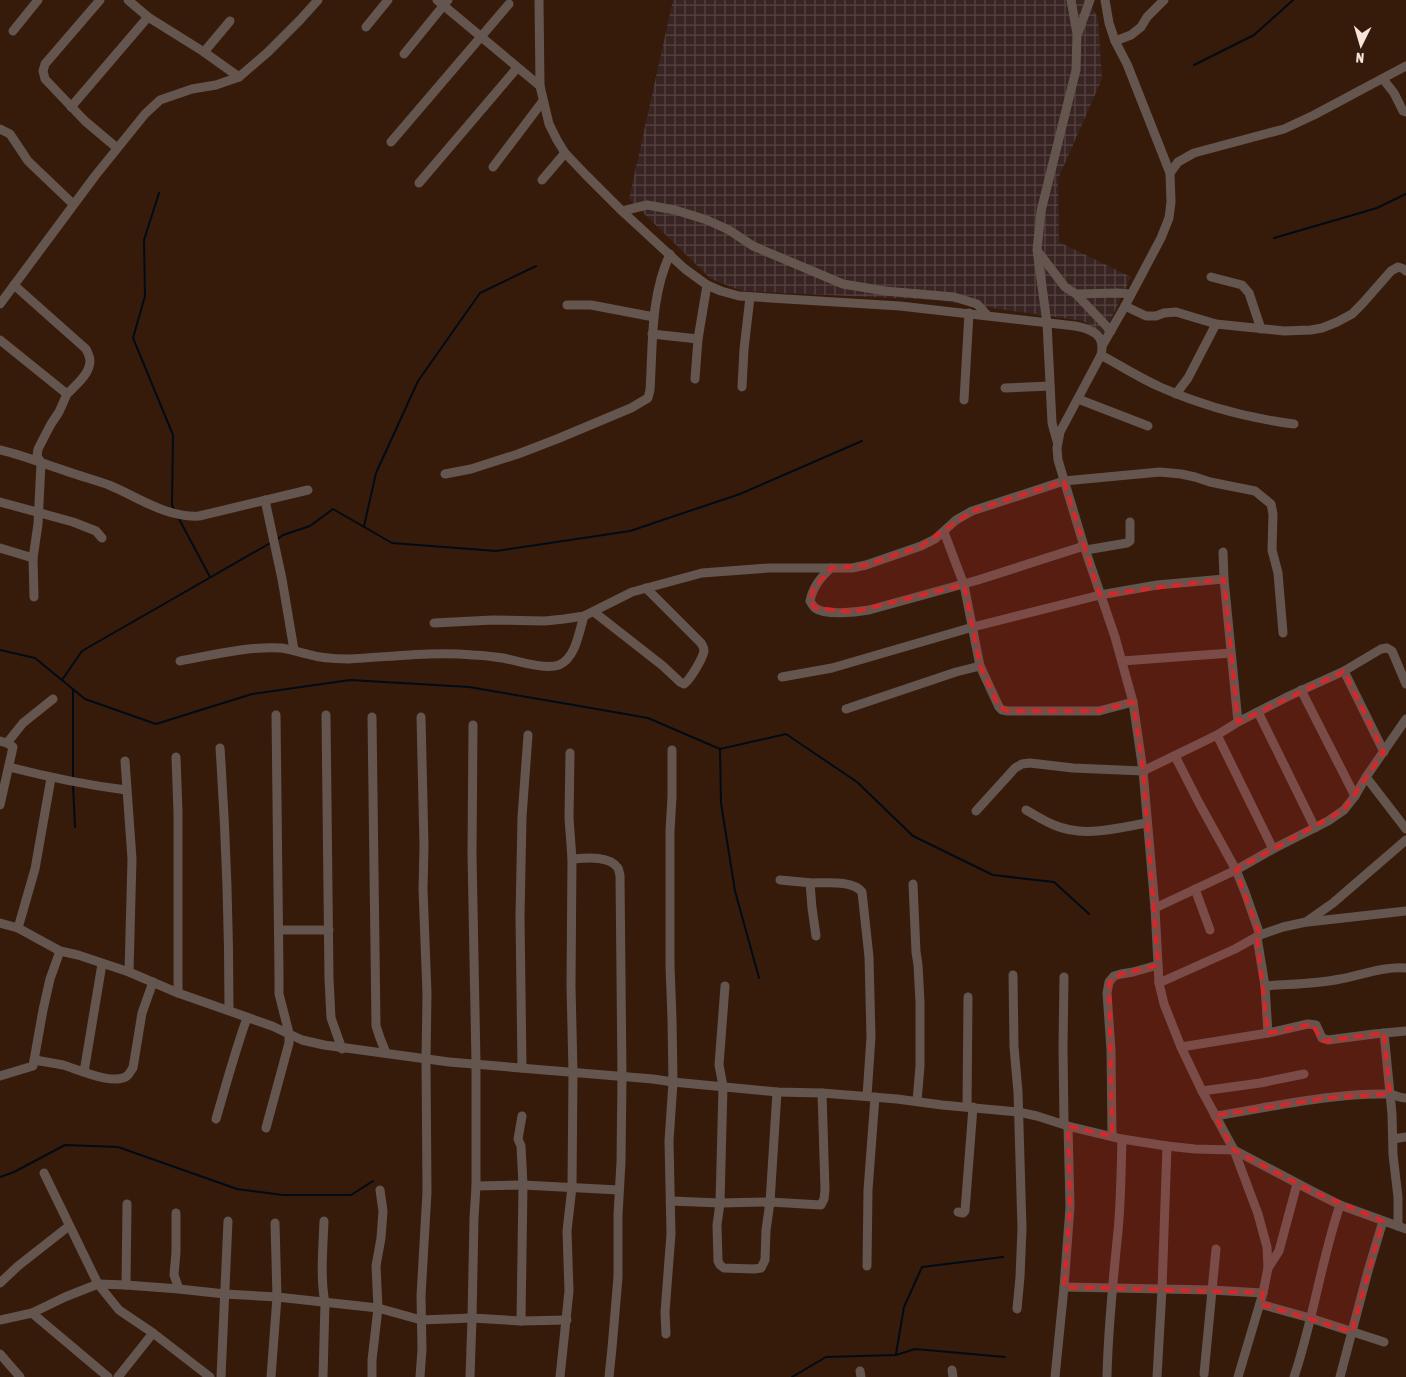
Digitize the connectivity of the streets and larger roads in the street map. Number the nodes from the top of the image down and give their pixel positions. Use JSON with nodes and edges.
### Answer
{"nodes":[{"id":1,"x":38,"y":0,"type":"edge"},
{"id":2,"x":100,"y":0,"type":"edge"},
{"id":3,"x":128,"y":0,"type":"edge"},
{"id":4,"x":318,"y":0,"type":"edge"},
{"id":5,"x":388,"y":0,"type":"edge"},
{"id":6,"x":539,"y":0,"type":"edge"},
{"id":7,"x":1071,"y":0,"type":"edge"},
{"id":8,"x":1090,"y":0,"type":"edge"},
{"id":9,"x":1106,"y":0,"type":"edge"},
{"id":10,"x":1164,"y":0,"type":"edge"},
{"id":11,"x":443,"y":2,"type":"edge"},
{"id":12,"x":509,"y":4,"type":"dead end"},
{"id":13,"x":148,"y":17,"type":"junction"},
{"id":14,"x":230,"y":21,"type":"dead end"},
{"id":15,"x":366,"y":27,"type":"dead end"},
{"id":16,"x":13,"y":31,"type":"dead end"},
{"id":17,"x":1077,"y":34,"type":"junction"},
{"id":18,"x":481,"y":36,"type":"junction"},
{"id":19,"x":1115,"y":41,"type":"junction"},
{"id":20,"x":204,"y":52,"type":"junction"},
{"id":21,"x":404,"y":54,"type":"dead end"},
{"id":22,"x":1406,"y":66,"type":"edge"},
{"id":23,"x":517,"y":68,"type":"junction"},
{"id":24,"x":238,"y":77,"type":"junction"},
{"id":25,"x":1383,"y":79,"type":"junction"},
{"id":26,"x":540,"y":86,"type":"junction"},
{"id":27,"x":543,"y":101,"type":"junction"},
{"id":28,"x":71,"y":107,"type":"junction"},
{"id":29,"x":1406,"y":112,"type":"edge"},
{"id":30,"x":0,"y":129,"type":"edge"},
{"id":31,"x":391,"y":142,"type":"dead end"},
{"id":32,"x":117,"y":148,"type":"junction"},
{"id":33,"x":565,"y":153,"type":"junction"},
{"id":34,"x":493,"y":167,"type":"dead end"},
{"id":35,"x":1170,"y":173,"type":"junction"},
{"id":36,"x":542,"y":180,"type":"dead end"},
{"id":37,"x":419,"y":183,"type":"dead end"},
{"id":38,"x":73,"y":204,"type":"junction"},
{"id":39,"x":622,"y":211,"type":"junction"},
{"id":40,"x":1037,"y":250,"type":"junction"},
{"id":41,"x":670,"y":254,"type":"junction"},
{"id":42,"x":1406,"y":271,"type":"edge"},
{"id":43,"x":1211,"y":277,"type":"dead end"},
{"id":44,"x":14,"y":285,"type":"junction"},
{"id":45,"x":707,"y":285,"type":"junction"},
{"id":46,"x":3,"y":294,"type":"edge"},
{"id":47,"x":1076,"y":294,"type":"junction"},
{"id":48,"x":1131,"y":294,"type":"junction"},
{"id":49,"x":750,"y":297,"type":"junction"},
{"id":50,"x":0,"y":304,"type":"edge"},
{"id":51,"x":567,"y":305,"type":"dead end"},
{"id":52,"x":1125,"y":306,"type":"junction"},
{"id":53,"x":969,"y":313,"type":"junction"},
{"id":54,"x":987,"y":315,"type":"junction"},
{"id":55,"x":654,"y":317,"type":"junction"},
{"id":56,"x":1047,"y":323,"type":"junction"},
{"id":57,"x":1216,"y":324,"type":"junction"},
{"id":58,"x":1261,"y":329,"type":"junction"},
{"id":59,"x":1111,"y":331,"type":"junction"},
{"id":60,"x":652,"y":334,"type":"junction"},
{"id":61,"x":0,"y":340,"type":"edge"},
{"id":62,"x":698,"y":340,"type":"junction"},
{"id":63,"x":1102,"y":350,"type":"junction"},
{"id":64,"x":695,"y":379,"type":"dead end"},
{"id":65,"x":1050,"y":386,"type":"junction"},
{"id":66,"x":742,"y":387,"type":"dead end"},
{"id":67,"x":1005,"y":388,"type":"dead end"},
{"id":68,"x":67,"y":394,"type":"junction"},
{"id":69,"x":1176,"y":394,"type":"junction"},
{"id":70,"x":964,"y":400,"type":"dead end"},
{"id":71,"x":1078,"y":400,"type":"junction"},
{"id":72,"x":1294,"y":424,"type":"dead end"},
{"id":73,"x":1148,"y":426,"type":"dead end"},
{"id":74,"x":1058,"y":441,"type":"junction"},
{"id":75,"x":0,"y":450,"type":"edge"},
{"id":76,"x":41,"y":463,"type":"junction"},
{"id":77,"x":445,"y":474,"type":"dead end"},
{"id":78,"x":1064,"y":481,"type":"junction"},
{"id":79,"x":308,"y":490,"type":"dead end"},
{"id":80,"x":265,"y":500,"type":"junction"},
{"id":81,"x":0,"y":502,"type":"edge"},
{"id":82,"x":39,"y":513,"type":"junction"},
{"id":83,"x":1130,"y":522,"type":"dead end"},
{"id":84,"x":944,"y":532,"type":"junction"},
{"id":85,"x":102,"y":538,"type":"dead end"},
{"id":86,"x":0,"y":548,"type":"edge"},
{"id":87,"x":1085,"y":548,"type":"junction"},
{"id":88,"x":1223,"y":552,"type":"dead end"},
{"id":89,"x":33,"y":558,"type":"junction"},
{"id":90,"x":831,"y":568,"type":"junction"},
{"id":91,"x":1224,"y":579,"type":"junction"},
{"id":92,"x":964,"y":585,"type":"junction"},
{"id":93,"x":646,"y":588,"type":"junction"},
{"id":94,"x":1100,"y":595,"type":"junction"},
{"id":95,"x":34,"y":597,"type":"dead end"},
{"id":96,"x":594,"y":612,"type":"junction"},
{"id":97,"x":584,"y":616,"type":"junction"},
{"id":98,"x":434,"y":623,"type":"dead end"},
{"id":99,"x":973,"y":627,"type":"junction"},
{"id":100,"x":1283,"y":634,"type":"dead end"},
{"id":101,"x":294,"y":650,"type":"junction"},
{"id":102,"x":1231,"y":654,"type":"junction"},
{"id":103,"x":180,"y":660,"type":"dead end"},
{"id":104,"x":1122,"y":661,"type":"junction"},
{"id":105,"x":980,"y":666,"type":"junction"},
{"id":106,"x":1344,"y":671,"type":"junction"},
{"id":107,"x":782,"y":677,"type":"dead end"},
{"id":108,"x":1406,"y":684,"type":"edge"},
{"id":109,"x":1301,"y":690,"type":"junction"},
{"id":110,"x":53,"y":699,"type":"dead end"},
{"id":111,"x":1133,"y":702,"type":"junction"},
{"id":112,"x":846,"y":709,"type":"dead end"},
{"id":113,"x":1258,"y":712,"type":"junction"},
{"id":114,"x":276,"y":715,"type":"dead end"},
{"id":115,"x":326,"y":715,"type":"dead end"},
{"id":116,"x":372,"y":717,"type":"dead end"},
{"id":117,"x":421,"y":717,"type":"dead end"},
{"id":118,"x":1406,"y":719,"type":"edge"},
{"id":119,"x":1238,"y":722,"type":"junction"},
{"id":120,"x":473,"y":725,"type":"dead end"},
{"id":121,"x":528,"y":735,"type":"dead end"},
{"id":122,"x":1217,"y":735,"type":"junction"},
{"id":123,"x":4,"y":742,"type":"edge"},
{"id":124,"x":220,"y":748,"type":"dead end"},
{"id":125,"x":672,"y":750,"type":"dead end"},
{"id":126,"x":1384,"y":752,"type":"junction"},
{"id":127,"x":570,"y":754,"type":"dead end"},
{"id":128,"x":1175,"y":756,"type":"junction"},
{"id":129,"x":176,"y":757,"type":"dead end"},
{"id":130,"x":125,"y":761,"type":"dead end"},
{"id":131,"x":9,"y":767,"type":"junction"},
{"id":132,"x":1143,"y":771,"type":"junction"},
{"id":133,"x":1366,"y":777,"type":"junction"},
{"id":134,"x":51,"y":778,"type":"junction"},
{"id":135,"x":126,"y":790,"type":"junction"},
{"id":136,"x":1354,"y":796,"type":"junction"},
{"id":137,"x":0,"y":805,"type":"edge"},
{"id":138,"x":1026,"y":810,"type":"dead end"},
{"id":139,"x":976,"y":811,"type":"dead end"},
{"id":140,"x":1147,"y":823,"type":"junction"},
{"id":141,"x":1314,"y":828,"type":"junction"},
{"id":142,"x":1406,"y":829,"type":"edge"},
{"id":143,"x":1406,"y":840,"type":"edge"},
{"id":144,"x":1273,"y":848,"type":"junction"},
{"id":145,"x":572,"y":859,"type":"junction"},
{"id":146,"x":1236,"y":870,"type":"junction"},
{"id":147,"x":780,"y":880,"type":"dead end"},
{"id":148,"x":810,"y":883,"type":"junction"},
{"id":149,"x":913,"y":884,"type":"dead end"},
{"id":150,"x":1195,"y":889,"type":"junction"},
{"id":151,"x":1154,"y":908,"type":"junction"},
{"id":152,"x":1406,"y":911,"type":"edge"},
{"id":153,"x":1306,"y":922,"type":"junction"},
{"id":154,"x":0,"y":923,"type":"edge"},
{"id":155,"x":18,"y":928,"type":"junction"},
{"id":156,"x":279,"y":930,"type":"junction"},
{"id":157,"x":329,"y":930,"type":"junction"},
{"id":158,"x":1210,"y":930,"type":"dead end"},
{"id":159,"x":816,"y":936,"type":"dead end"},
{"id":160,"x":1259,"y":936,"type":"junction"},
{"id":161,"x":60,"y":951,"type":"junction"},
{"id":162,"x":102,"y":964,"type":"junction"},
{"id":163,"x":1158,"y":965,"type":"junction"},
{"id":164,"x":1406,"y":968,"type":"edge"},
{"id":165,"x":129,"y":972,"type":"junction"},
{"id":166,"x":1013,"y":975,"type":"dead end"},
{"id":167,"x":1064,"y":977,"type":"dead end"},
{"id":168,"x":153,"y":982,"type":"junction"},
{"id":169,"x":1159,"y":983,"type":"junction"},
{"id":170,"x":725,"y":986,"type":"dead end"},
{"id":171,"x":1265,"y":986,"type":"junction"},
{"id":172,"x":178,"y":993,"type":"junction"},
{"id":173,"x":968,"y":997,"type":"dead end"},
{"id":174,"x":228,"y":1010,"type":"junction"},
{"id":175,"x":247,"y":1018,"type":"junction"},
{"id":176,"x":1406,"y":1031,"type":"edge"},
{"id":177,"x":289,"y":1033,"type":"junction"},
{"id":178,"x":1268,"y":1033,"type":"junction"},
{"id":179,"x":1384,"y":1033,"type":"junction"},
{"id":180,"x":1181,"y":1047,"type":"junction"},
{"id":181,"x":342,"y":1049,"type":"junction"},
{"id":182,"x":386,"y":1053,"type":"junction"},
{"id":183,"x":426,"y":1059,"type":"junction"},
{"id":184,"x":35,"y":1060,"type":"junction"},
{"id":185,"x":476,"y":1063,"type":"junction"},
{"id":186,"x":522,"y":1068,"type":"junction"},
{"id":187,"x":84,"y":1072,"type":"junction"},
{"id":188,"x":573,"y":1072,"type":"junction"},
{"id":189,"x":1304,"y":1074,"type":"dead end"},
{"id":190,"x":0,"y":1076,"type":"edge"},
{"id":191,"x":622,"y":1077,"type":"junction"},
{"id":192,"x":673,"y":1082,"type":"junction"},
{"id":193,"x":723,"y":1086,"type":"junction"},
{"id":194,"x":777,"y":1092,"type":"junction"},
{"id":195,"x":1202,"y":1092,"type":"junction"},
{"id":196,"x":822,"y":1093,"type":"junction"},
{"id":197,"x":1390,"y":1094,"type":"junction"},
{"id":198,"x":871,"y":1097,"type":"junction"},
{"id":199,"x":1406,"y":1098,"type":"edge"},
{"id":200,"x":917,"y":1101,"type":"junction"},
{"id":201,"x":970,"y":1107,"type":"junction"},
{"id":202,"x":1018,"y":1112,"type":"junction"},
{"id":203,"x":522,"y":1116,"type":"dead end"},
{"id":204,"x":1215,"y":1116,"type":"junction"},
{"id":205,"x":216,"y":1119,"type":"dead end"},
{"id":206,"x":1066,"y":1125,"type":"junction"},
{"id":207,"x":266,"y":1128,"type":"dead end"},
{"id":208,"x":1112,"y":1136,"type":"junction"},
{"id":209,"x":1406,"y":1137,"type":"edge"},
{"id":210,"x":1122,"y":1139,"type":"junction"},
{"id":211,"x":1393,"y":1139,"type":"junction"},
{"id":212,"x":1167,"y":1146,"type":"junction"},
{"id":213,"x":1234,"y":1150,"type":"junction"},
{"id":214,"x":44,"y":1173,"type":"dead end"},
{"id":215,"x":1297,"y":1184,"type":"junction"},
{"id":216,"x":523,"y":1185,"type":"junction"},
{"id":217,"x":476,"y":1186,"type":"junction"},
{"id":218,"x":572,"y":1187,"type":"junction"},
{"id":219,"x":380,"y":1190,"type":"dead end"},
{"id":220,"x":619,"y":1190,"type":"junction"},
{"id":221,"x":671,"y":1201,"type":"junction"},
{"id":222,"x":770,"y":1202,"type":"junction"},
{"id":223,"x":720,"y":1203,"type":"junction"},
{"id":224,"x":127,"y":1204,"type":"dead end"},
{"id":225,"x":1340,"y":1205,"type":"junction"},
{"id":226,"x":958,"y":1212,"type":"dead end"},
{"id":227,"x":176,"y":1213,"type":"dead end"},
{"id":228,"x":228,"y":1221,"type":"dead end"},
{"id":229,"x":324,"y":1221,"type":"dead end"},
{"id":230,"x":1383,"y":1221,"type":"junction"},
{"id":231,"x":275,"y":1223,"type":"dead end"},
{"id":232,"x":69,"y":1226,"type":"junction"},
{"id":233,"x":1402,"y":1227,"type":"edge"},
{"id":234,"x":1216,"y":1249,"type":"dead end"},
{"id":235,"x":866,"y":1266,"type":"dead end"},
{"id":236,"x":1268,"y":1268,"type":"junction"},
{"id":237,"x":0,"y":1283,"type":"edge"},
{"id":238,"x":98,"y":1284,"type":"junction"},
{"id":239,"x":126,"y":1285,"type":"junction"},
{"id":240,"x":1064,"y":1287,"type":"junction"},
{"id":241,"x":1111,"y":1288,"type":"junction"},
{"id":242,"x":1162,"y":1288,"type":"junction"},
{"id":243,"x":179,"y":1289,"type":"junction"},
{"id":244,"x":1211,"y":1290,"type":"junction"},
{"id":245,"x":1263,"y":1293,"type":"junction"},
{"id":246,"x":225,"y":1294,"type":"junction"},
{"id":247,"x":277,"y":1297,"type":"junction"},
{"id":248,"x":325,"y":1303,"type":"junction"},
{"id":249,"x":1260,"y":1304,"type":"junction"},
{"id":250,"x":378,"y":1308,"type":"junction"},
{"id":251,"x":1017,"y":1309,"type":"dead end"},
{"id":252,"x":32,"y":1313,"type":"junction"},
{"id":253,"x":472,"y":1318,"type":"junction"},
{"id":254,"x":1310,"y":1318,"type":"junction"},
{"id":255,"x":0,"y":1320,"type":"edge"},
{"id":256,"x":421,"y":1320,"type":"junction"},
{"id":257,"x":567,"y":1320,"type":"junction"},
{"id":258,"x":521,"y":1321,"type":"junction"},
{"id":259,"x":1352,"y":1332,"type":"junction"},
{"id":260,"x":154,"y":1334,"type":"junction"},
{"id":261,"x":666,"y":1334,"type":"dead end"},
{"id":262,"x":1384,"y":1342,"type":"dead end"},
{"id":263,"x":0,"y":1354,"type":"edge"},
{"id":264,"x":1204,"y":1374,"type":"dead end"},
{"id":265,"x":20,"y":1377,"type":"edge"},
{"id":266,"x":108,"y":1377,"type":"edge"},
{"id":267,"x":118,"y":1377,"type":"edge"},
{"id":268,"x":210,"y":1377,"type":"edge"},
{"id":269,"x":221,"y":1377,"type":"edge"},
{"id":270,"x":271,"y":1377,"type":"edge"},
{"id":271,"x":323,"y":1377,"type":"edge"},
{"id":272,"x":372,"y":1377,"type":"edge"},
{"id":273,"x":420,"y":1377,"type":"edge"},
{"id":274,"x":470,"y":1377,"type":"edge"},
{"id":275,"x":560,"y":1377,"type":"edge"},
{"id":276,"x":609,"y":1377,"type":"edge"},
{"id":277,"x":1055,"y":1377,"type":"edge"},
{"id":278,"x":1107,"y":1377,"type":"edge"},
{"id":279,"x":1157,"y":1377,"type":"edge"},
{"id":280,"x":1238,"y":1377,"type":"edge"},
{"id":281,"x":1294,"y":1377,"type":"edge"},
{"id":282,"x":1340,"y":1377,"type":"edge"}],
"edges":[{"from":1,"to":16,"type":"street"},
{"from":2,"to":28,"type":"street"},
{"from":3,"to":13,"type":"street"},
{"from":4,"to":24,"type":"street"},
{"from":5,"to":15,"type":"street"},
{"from":6,"to":26,"type":"street"},
{"from":7,"to":17,"type":"street"},
{"from":8,"to":17,"type":"street"},
{"from":9,"to":19,"type":"street"},
{"from":10,"to":19,"type":"street"},
{"from":11,"to":18,"type":"street"},
{"from":11,"to":21,"type":"street"},
{"from":12,"to":18,"type":"street"},
{"from":13,"to":20,"type":"street"},
{"from":13,"to":28,"type":"street"},
{"from":14,"to":20,"type":"street"},
{"from":17,"to":40,"type":"street"},
{"from":18,"to":23,"type":"street"},
{"from":18,"to":31,"type":"street"},
{"from":19,"to":35,"type":"street"},
{"from":20,"to":24,"type":"street"},
{"from":22,"to":25,"type":"street"},
{"from":23,"to":26,"type":"street"},
{"from":23,"to":37,"type":"street"},
{"from":24,"to":32,"type":"street"},
{"from":25,"to":29,"type":"street"},
{"from":25,"to":35,"type":"street"},
{"from":26,"to":27,"type":"street"},
{"from":27,"to":33,"type":"street"},
{"from":27,"to":34,"type":"street"},
{"from":28,"to":32,"type":"street"},
{"from":30,"to":38,"type":"street"},
{"from":32,"to":38,"type":"street"},
{"from":33,"to":36,"type":"street"},
{"from":33,"to":39,"type":"street"},
{"from":35,"to":48,"type":"street"},
{"from":38,"to":44,"type":"street"},
{"from":39,"to":41,"type":"street"},
{"from":39,"to":54,"type":"street"},
{"from":40,"to":47,"type":"street"},
{"from":40,"to":56,"type":"street"},
{"from":41,"to":45,"type":"street"},
{"from":41,"to":55,"type":"street"},
{"from":42,"to":58,"type":"street"},
{"from":43,"to":58,"type":"street"},
{"from":44,"to":46,"type":"street"},
{"from":44,"to":68,"type":"street"},
{"from":45,"to":49,"type":"street"},
{"from":45,"to":62,"type":"street"},
{"from":46,"to":50,"type":"street"},
{"from":47,"to":48,"type":"street"},
{"from":47,"to":59,"type":"street"},
{"from":48,"to":52,"type":"street"},
{"from":49,"to":53,"type":"street"},
{"from":49,"to":66,"type":"street"},
{"from":51,"to":55,"type":"street"},
{"from":52,"to":57,"type":"street"},
{"from":52,"to":59,"type":"street"},
{"from":53,"to":54,"type":"street"},
{"from":53,"to":70,"type":"street"},
{"from":54,"to":56,"type":"street"},
{"from":55,"to":60,"type":"street"},
{"from":56,"to":63,"type":"street"},
{"from":56,"to":65,"type":"street"},
{"from":57,"to":58,"type":"street"},
{"from":57,"to":69,"type":"street"},
{"from":59,"to":63,"type":"street"},
{"from":60,"to":62,"type":"street"},
{"from":60,"to":77,"type":"street"},
{"from":61,"to":68,"type":"street"},
{"from":62,"to":64,"type":"street"},
{"from":63,"to":69,"type":"street"},
{"from":63,"to":71,"type":"street"},
{"from":65,"to":67,"type":"street"},
{"from":65,"to":74,"type":"street"},
{"from":68,"to":76,"type":"street"},
{"from":69,"to":72,"type":"street"},
{"from":71,"to":73,"type":"street"},
{"from":71,"to":74,"type":"street"},
{"from":74,"to":78,"type":"street"},
{"from":75,"to":76,"type":"street"},
{"from":76,"to":80,"type":"street"},
{"from":76,"to":82,"type":"street"},
{"from":78,"to":84,"type":"street"},
{"from":78,"to":87,"type":"street"},
{"from":78,"to":100,"type":"street"},
{"from":79,"to":80,"type":"street"},
{"from":80,"to":101,"type":"street"},
{"from":81,"to":82,"type":"street"},
{"from":82,"to":85,"type":"street"},
{"from":82,"to":89,"type":"street"},
{"from":83,"to":87,"type":"street"},
{"from":84,"to":90,"type":"street"},
{"from":84,"to":92,"type":"street"},
{"from":86,"to":89,"type":"street"},
{"from":87,"to":92,"type":"street"},
{"from":87,"to":94,"type":"street"},
{"from":88,"to":91,"type":"street"},
{"from":89,"to":95,"type":"street"},
{"from":90,"to":92,"type":"street"},
{"from":90,"to":93,"type":"street"},
{"from":91,"to":94,"type":"street"},
{"from":91,"to":102,"type":"street"},
{"from":92,"to":99,"type":"street"},
{"from":93,"to":96,"type":"street"},
{"from":93,"to":96,"type":"street"},
{"from":94,"to":99,"type":"street"},
{"from":94,"to":104,"type":"street"},
{"from":96,"to":97,"type":"street"},
{"from":97,"to":98,"type":"street"},
{"from":97,"to":101,"type":"street"},
{"from":99,"to":105,"type":"street"},
{"from":99,"to":107,"type":"street"},
{"from":101,"to":103,"type":"street"},
{"from":102,"to":104,"type":"street"},
{"from":102,"to":119,"type":"street"},
{"from":104,"to":111,"type":"street"},
{"from":105,"to":111,"type":"street"},
{"from":105,"to":112,"type":"street"},
{"from":106,"to":108,"type":"street"},
{"from":106,"to":109,"type":"street"},
{"from":106,"to":126,"type":"street"},
{"from":109,"to":113,"type":"street"},
{"from":109,"to":136,"type":"street"},
{"from":110,"to":123,"type":"street"},
{"from":111,"to":132,"type":"street"},
{"from":113,"to":119,"type":"street"},
{"from":113,"to":141,"type":"street"},
{"from":114,"to":156,"type":"street"},
{"from":115,"to":157,"type":"street"},
{"from":116,"to":182,"type":"street"},
{"from":117,"to":183,"type":"street"},
{"from":118,"to":126,"type":"street"},
{"from":119,"to":122,"type":"street"},
{"from":120,"to":185,"type":"street"},
{"from":121,"to":186,"type":"street"},
{"from":122,"to":128,"type":"street"},
{"from":122,"to":144,"type":"street"},
{"from":123,"to":131,"type":"street"},
{"from":124,"to":174,"type":"street"},
{"from":125,"to":192,"type":"street"},
{"from":126,"to":133,"type":"street"},
{"from":127,"to":145,"type":"street"},
{"from":128,"to":132,"type":"street"},
{"from":128,"to":146,"type":"street"},
{"from":129,"to":172,"type":"street"},
{"from":130,"to":135,"type":"street"},
{"from":131,"to":134,"type":"street"},
{"from":131,"to":137,"type":"street"},
{"from":132,"to":139,"type":"street"},
{"from":132,"to":140,"type":"street"},
{"from":133,"to":136,"type":"street"},
{"from":133,"to":142,"type":"street"},
{"from":134,"to":135,"type":"street"},
{"from":134,"to":155,"type":"street"},
{"from":135,"to":165,"type":"street"},
{"from":136,"to":141,"type":"street"},
{"from":138,"to":140,"type":"street"},
{"from":140,"to":151,"type":"street"},
{"from":141,"to":144,"type":"street"},
{"from":143,"to":153,"type":"street"},
{"from":144,"to":146,"type":"street"},
{"from":145,"to":188,"type":"street"},
{"from":145,"to":191,"type":"street"},
{"from":146,"to":150,"type":"street"},
{"from":146,"to":160,"type":"street"},
{"from":147,"to":148,"type":"street"},
{"from":148,"to":159,"type":"street"},
{"from":148,"to":198,"type":"street"},
{"from":149,"to":200,"type":"street"},
{"from":150,"to":151,"type":"street"},
{"from":150,"to":158,"type":"street"},
{"from":151,"to":163,"type":"street"},
{"from":152,"to":153,"type":"street"},
{"from":153,"to":160,"type":"street"},
{"from":154,"to":155,"type":"street"},
{"from":155,"to":161,"type":"street"},
{"from":156,"to":157,"type":"street"},
{"from":156,"to":177,"type":"street"},
{"from":157,"to":181,"type":"street"},
{"from":160,"to":169,"type":"street"},
{"from":160,"to":171,"type":"street"},
{"from":161,"to":162,"type":"street"},
{"from":161,"to":184,"type":"street"},
{"from":162,"to":165,"type":"street"},
{"from":162,"to":187,"type":"street"},
{"from":163,"to":169,"type":"street"},
{"from":163,"to":208,"type":"street"},
{"from":164,"to":171,"type":"street"},
{"from":165,"to":168,"type":"street"},
{"from":166,"to":202,"type":"street"},
{"from":167,"to":206,"type":"street"},
{"from":168,"to":172,"type":"street"},
{"from":168,"to":187,"type":"street"},
{"from":169,"to":180,"type":"street"},
{"from":170,"to":193,"type":"street"},
{"from":171,"to":178,"type":"street"},
{"from":172,"to":174,"type":"street"},
{"from":173,"to":201,"type":"street"},
{"from":174,"to":175,"type":"street"},
{"from":175,"to":177,"type":"street"},
{"from":175,"to":205,"type":"street"},
{"from":176,"to":179,"type":"street"},
{"from":177,"to":181,"type":"street"},
{"from":177,"to":207,"type":"street"},
{"from":178,"to":179,"type":"street"},
{"from":178,"to":180,"type":"street"},
{"from":179,"to":197,"type":"street"},
{"from":180,"to":195,"type":"street"},
{"from":181,"to":182,"type":"street"},
{"from":182,"to":183,"type":"street"},
{"from":183,"to":185,"type":"street"},
{"from":183,"to":256,"type":"street"},
{"from":184,"to":187,"type":"street"},
{"from":184,"to":190,"type":"street"},
{"from":185,"to":186,"type":"street"},
{"from":185,"to":217,"type":"street"},
{"from":186,"to":188,"type":"street"},
{"from":188,"to":191,"type":"street"},
{"from":188,"to":218,"type":"street"},
{"from":189,"to":195,"type":"street"},
{"from":191,"to":192,"type":"street"},
{"from":191,"to":220,"type":"street"},
{"from":192,"to":193,"type":"street"},
{"from":192,"to":221,"type":"street"},
{"from":193,"to":194,"type":"street"},
{"from":193,"to":223,"type":"street"},
{"from":194,"to":196,"type":"street"},
{"from":194,"to":222,"type":"street"},
{"from":195,"to":204,"type":"street"},
{"from":196,"to":198,"type":"street"},
{"from":196,"to":222,"type":"street"},
{"from":197,"to":199,"type":"street"},
{"from":197,"to":204,"type":"street"},
{"from":197,"to":211,"type":"street"},
{"from":198,"to":200,"type":"street"},
{"from":198,"to":235,"type":"street"},
{"from":200,"to":201,"type":"street"},
{"from":201,"to":202,"type":"street"},
{"from":201,"to":226,"type":"street"},
{"from":202,"to":206,"type":"street"},
{"from":202,"to":251,"type":"street"},
{"from":203,"to":216,"type":"street"},
{"from":204,"to":213,"type":"street"},
{"from":206,"to":208,"type":"street"},
{"from":206,"to":240,"type":"street"},
{"from":208,"to":210,"type":"street"},
{"from":209,"to":211,"type":"street"},
{"from":210,"to":212,"type":"street"},
{"from":210,"to":241,"type":"street"},
{"from":211,"to":233,"type":"street"},
{"from":212,"to":213,"type":"street"},
{"from":212,"to":242,"type":"street"},
{"from":213,"to":215,"type":"street"},
{"from":213,"to":236,"type":"street"},
{"from":214,"to":232,"type":"street"},
{"from":215,"to":225,"type":"street"},
{"from":215,"to":236,"type":"street"},
{"from":216,"to":217,"type":"street"},
{"from":216,"to":218,"type":"street"},
{"from":216,"to":258,"type":"street"},
{"from":217,"to":253,"type":"street"},
{"from":218,"to":220,"type":"street"},
{"from":218,"to":257,"type":"street"},
{"from":219,"to":250,"type":"street"},
{"from":220,"to":276,"type":"street"},
{"from":221,"to":223,"type":"street"},
{"from":221,"to":261,"type":"street"},
{"from":222,"to":223,"type":"street"},
{"from":222,"to":223,"type":"street"},
{"from":224,"to":239,"type":"street"},
{"from":225,"to":230,"type":"street"},
{"from":225,"to":254,"type":"street"},
{"from":227,"to":243,"type":"street"},
{"from":228,"to":246,"type":"street"},
{"from":229,"to":248,"type":"street"},
{"from":230,"to":233,"type":"street"},
{"from":230,"to":259,"type":"street"},
{"from":231,"to":247,"type":"street"},
{"from":232,"to":237,"type":"street"},
{"from":232,"to":238,"type":"street"},
{"from":234,"to":244,"type":"street"},
{"from":236,"to":245,"type":"street"},
{"from":238,"to":239,"type":"street"},
{"from":238,"to":252,"type":"street"},
{"from":238,"to":260,"type":"street"},
{"from":239,"to":243,"type":"street"},
{"from":240,"to":241,"type":"street"},
{"from":240,"to":277,"type":"street"},
{"from":241,"to":242,"type":"street"},
{"from":241,"to":278,"type":"street"},
{"from":242,"to":244,"type":"street"},
{"from":242,"to":279,"type":"street"},
{"from":243,"to":246,"type":"street"},
{"from":244,"to":245,"type":"street"},
{"from":244,"to":264,"type":"street"},
{"from":245,"to":249,"type":"street"},
{"from":246,"to":247,"type":"street"},
{"from":246,"to":269,"type":"street"},
{"from":247,"to":248,"type":"street"},
{"from":247,"to":270,"type":"street"},
{"from":248,"to":250,"type":"street"},
{"from":248,"to":271,"type":"street"},
{"from":249,"to":254,"type":"street"},
{"from":249,"to":280,"type":"street"},
{"from":250,"to":256,"type":"street"},
{"from":250,"to":272,"type":"street"},
{"from":252,"to":255,"type":"street"},
{"from":252,"to":266,"type":"street"},
{"from":253,"to":256,"type":"street"},
{"from":253,"to":258,"type":"street"},
{"from":253,"to":274,"type":"street"},
{"from":254,"to":259,"type":"street"},
{"from":254,"to":281,"type":"street"},
{"from":256,"to":273,"type":"street"},
{"from":257,"to":258,"type":"street"},
{"from":257,"to":275,"type":"street"},
{"from":259,"to":262,"type":"street"},
{"from":259,"to":282,"type":"street"},
{"from":260,"to":267,"type":"street"},
{"from":260,"to":268,"type":"street"},
{"from":263,"to":265,"type":"street"}]}
